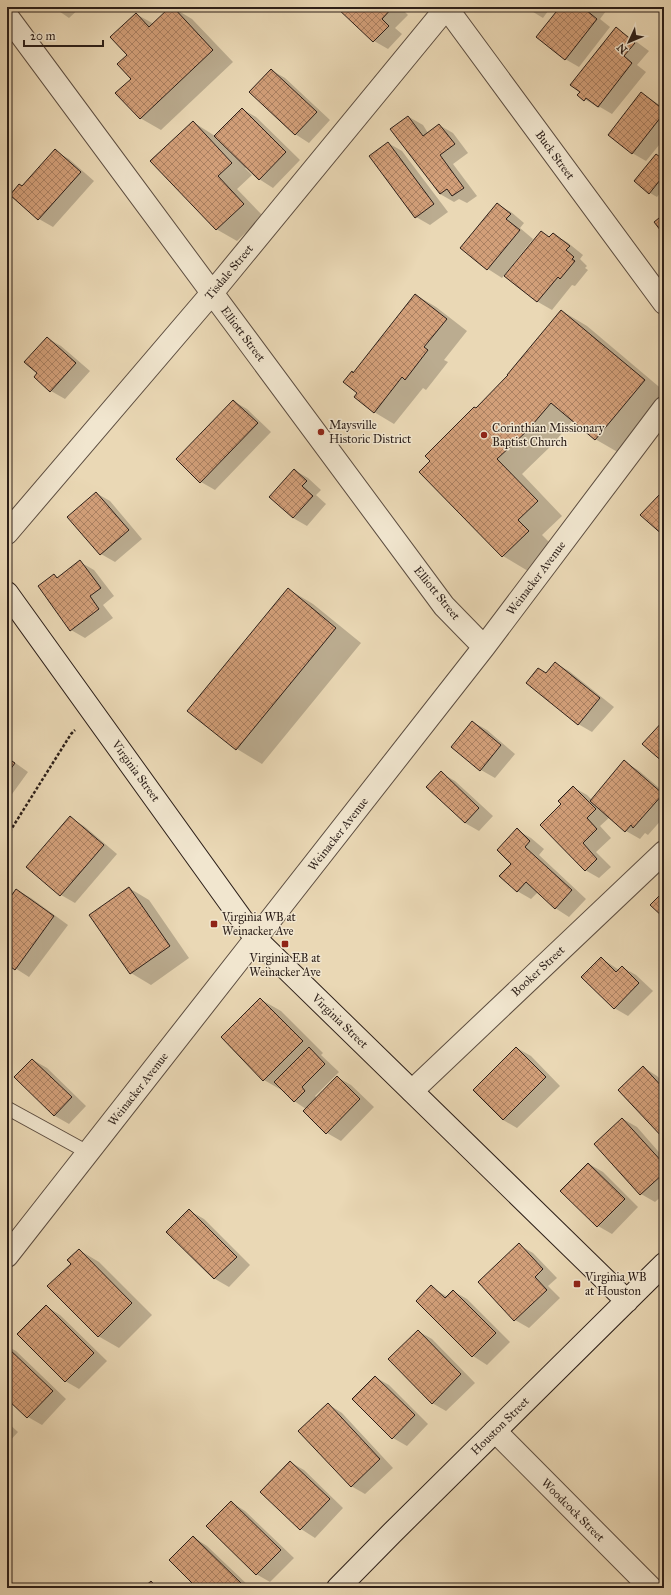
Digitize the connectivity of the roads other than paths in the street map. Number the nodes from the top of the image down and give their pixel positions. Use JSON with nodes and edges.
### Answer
{"nodes":[{"id":1,"x":447,"y":7,"type":"edge"},
{"id":2,"x":7,"y":16,"type":"edge"},
{"id":3,"x":212,"y":293,"type":"junction"},
{"id":4,"x":664,"y":303,"type":"edge"},
{"id":5,"x":664,"y":408,"type":"edge"},
{"id":6,"x":7,"y":533,"type":"edge"},
{"id":7,"x":7,"y":593,"type":"edge"},
{"id":8,"x":484,"y":647,"type":"junction"},
{"id":9,"x":664,"y":852,"type":"edge"},
{"id":10,"x":256,"y":939,"type":"junction"},
{"id":11,"x":412,"y":1091,"type":"junction"},
{"id":12,"x":7,"y":1108,"type":"edge"},
{"id":13,"x":89,"y":1152,"type":"junction"},
{"id":14,"x":7,"y":1256,"type":"edge"},
{"id":15,"x":664,"y":1264,"type":"edge"},
{"id":16,"x":627,"y":1301,"type":"junction"},
{"id":17,"x":495,"y":1431,"type":"junction"},
{"id":18,"x":338,"y":1588,"type":"edge"},
{"id":19,"x":651,"y":1588,"type":"edge"}],
"edges":[{"from":1,"to":3,"type":"street","name":"Tisdale Street"},
{"from":1,"to":4,"type":"street","name":"Buck Street"},
{"from":2,"to":3,"type":"street","name":"Elliott Street"},
{"from":3,"to":6,"type":"street","name":"Tisdale Street"},
{"from":3,"to":8,"type":"street","name":"Elliott Street"},
{"from":5,"to":8,"type":"street","name":"Weinacker Avenue"},
{"from":7,"to":10,"type":"street","name":"Virginia Street"},
{"from":8,"to":10,"type":"street","name":"Weinacker Avenue"},
{"from":9,"to":11,"type":"street","name":"Booker Street"},
{"from":10,"to":11,"type":"street","name":"Virginia Street"},
{"from":10,"to":13,"type":"street","name":"Weinacker Avenue"},
{"from":11,"to":16,"type":"street","name":"Virginia Street"},
{"from":12,"to":13,"type":"lane"},
{"from":13,"to":14,"type":"street","name":"Weinacker Avenue"},
{"from":15,"to":16,"type":"street","name":"Houston Street"},
{"from":16,"to":17,"type":"street","name":"Houston Street"},
{"from":17,"to":18,"type":"street","name":"Houston Street"},
{"from":17,"to":19,"type":"street","name":"Woodcock Street"}]}
